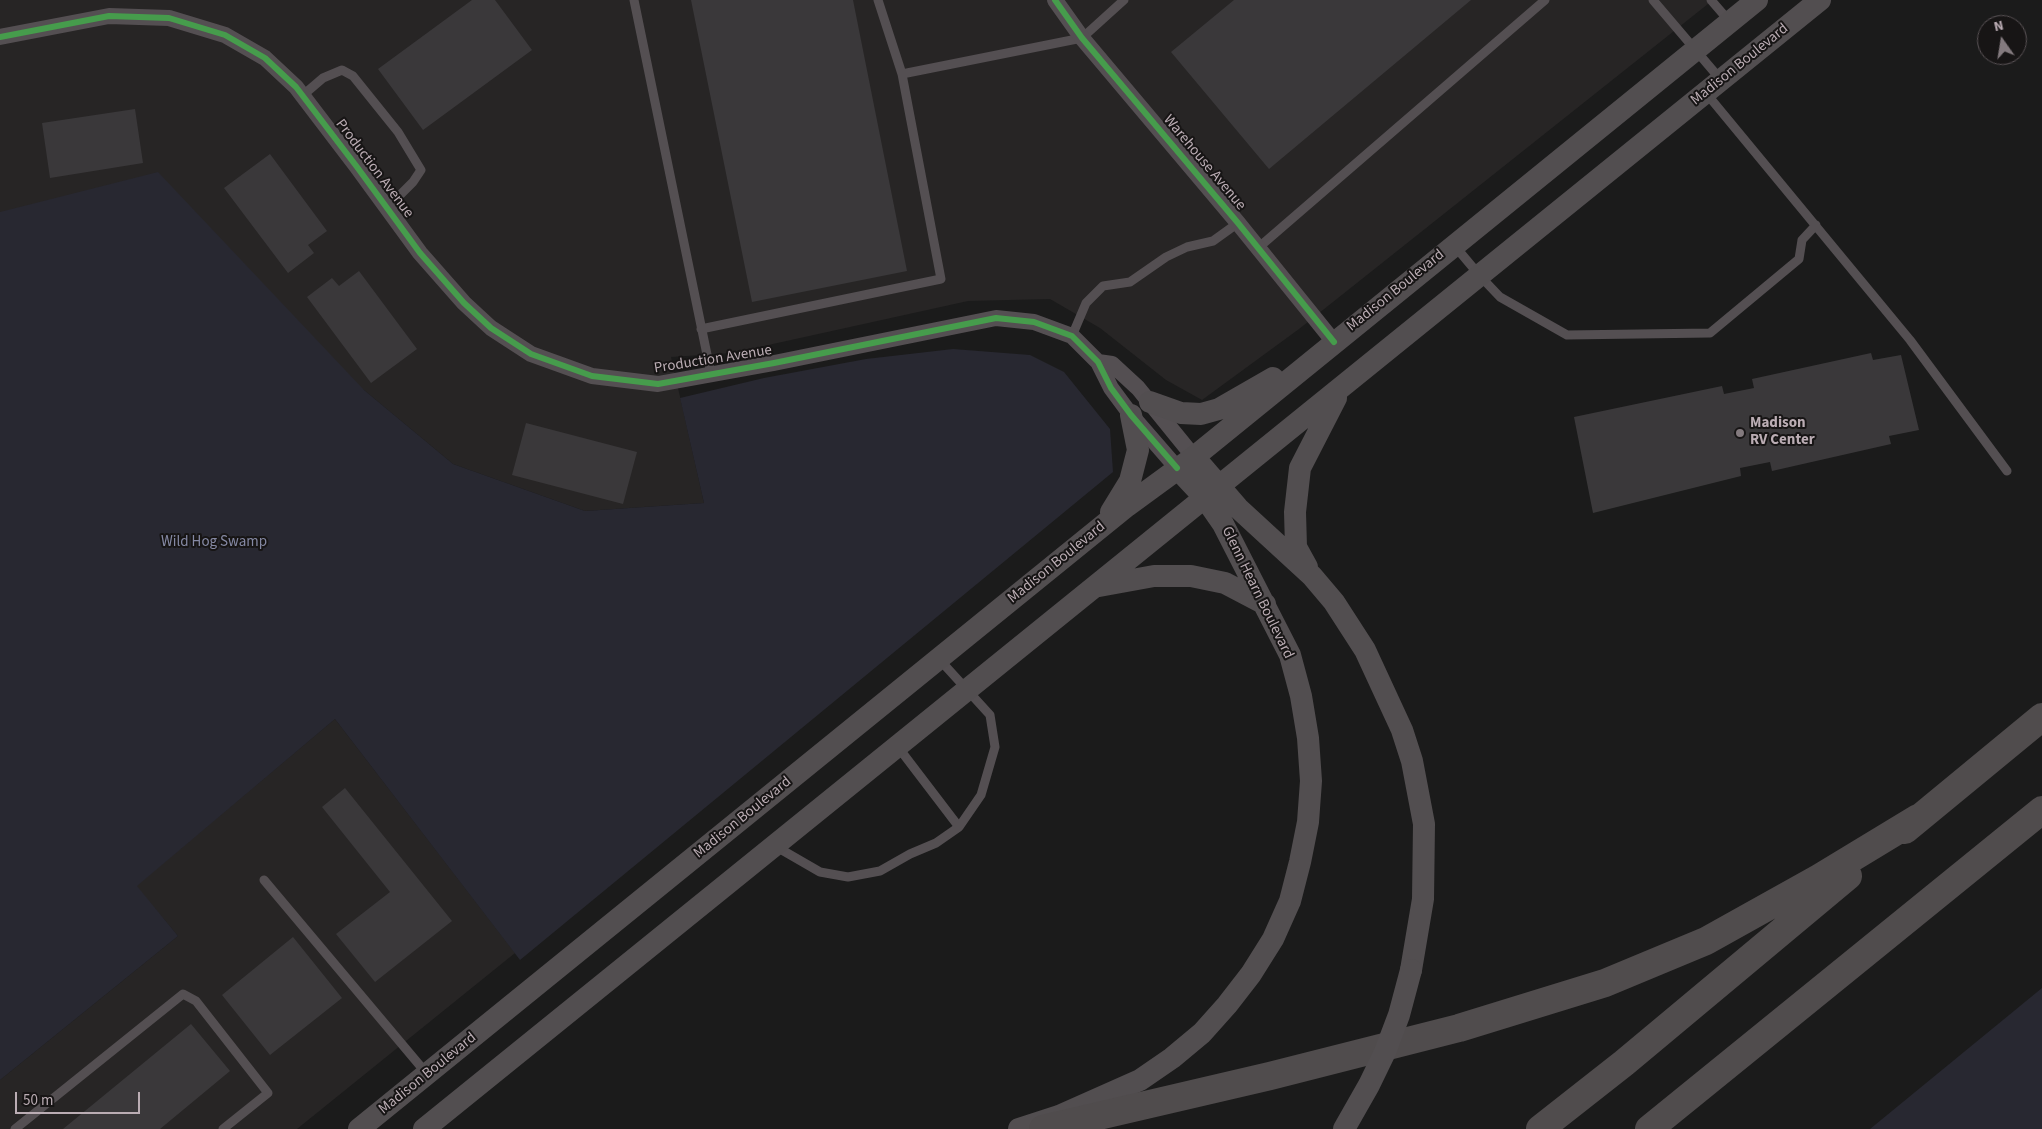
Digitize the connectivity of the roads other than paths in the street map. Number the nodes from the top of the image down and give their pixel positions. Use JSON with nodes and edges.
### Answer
{"nodes":[{"id":1,"x":634,"y":0,"type":"edge"},
{"id":2,"x":878,"y":0,"type":"edge"},
{"id":3,"x":1055,"y":0,"type":"edge"},
{"id":4,"x":1124,"y":0,"type":"edge"},
{"id":5,"x":1544,"y":0,"type":"edge"},
{"id":6,"x":1653,"y":0,"type":"edge"},
{"id":7,"x":1710,"y":0,"type":"edge"},
{"id":8,"x":1757,"y":0,"type":"edge"},
{"id":9,"x":1820,"y":0,"type":"edge"},
{"id":10,"x":1730,"y":22,"type":"junction"},
{"id":11,"x":0,"y":37,"type":"edge"},
{"id":12,"x":1082,"y":38,"type":"junction"},
{"id":13,"x":1696,"y":49,"type":"junction"},
{"id":14,"x":902,"y":74,"type":"junction"},
{"id":15,"x":1714,"y":86,"type":"junction"},
{"id":16,"x":302,"y":96,"type":"junction"},
{"id":17,"x":387,"y":208,"type":"junction"},
{"id":18,"x":1238,"y":223,"type":"junction"},
{"id":19,"x":1816,"y":226,"type":"junction"},
{"id":20,"x":1454,"y":244,"type":"junction"},
{"id":21,"x":1258,"y":248,"type":"junction"},
{"id":22,"x":1480,"y":276,"type":"junction"},
{"id":23,"x":701,"y":330,"type":"junction"},
{"id":24,"x":1072,"y":336,"type":"junction"},
{"id":25,"x":1334,"y":342,"type":"junction"},
{"id":26,"x":1098,"y":362,"type":"junction"},
{"id":27,"x":711,"y":374,"type":"junction"},
{"id":28,"x":1341,"y":388,"type":"junction"},
{"id":29,"x":1150,"y":402,"type":"junction"},
{"id":30,"x":1131,"y":415,"type":"junction"},
{"id":31,"x":1186,"y":462,"type":"junction"},
{"id":32,"x":2008,"y":471,"type":"dead end"},
{"id":33,"x":1212,"y":492,"type":"junction"},
{"id":34,"x":1101,"y":528,"type":"junction"},
{"id":35,"x":1312,"y":576,"type":"junction"},
{"id":36,"x":1096,"y":587,"type":"junction"},
{"id":37,"x":1265,"y":604,"type":"junction"},
{"id":38,"x":939,"y":659,"type":"junction"},
{"id":39,"x":968,"y":689,"type":"junction"},
{"id":40,"x":2042,"y":717,"type":"edge"},
{"id":41,"x":898,"y":746,"type":"junction"},
{"id":42,"x":2042,"y":810,"type":"edge"},
{"id":43,"x":1918,"y":818,"type":"junction"},
{"id":44,"x":959,"y":827,"type":"junction"},
{"id":45,"x":775,"y":846,"type":"junction"},
{"id":46,"x":264,"y":880,"type":"dead end"},
{"id":47,"x":427,"y":1075,"type":"junction"},
{"id":48,"x":15,"y":1129,"type":"edge"},
{"id":49,"x":223,"y":1129,"type":"edge"},
{"id":50,"x":359,"y":1129,"type":"edge"},
{"id":51,"x":424,"y":1129,"type":"edge"},
{"id":52,"x":1019,"y":1129,"type":"edge"},
{"id":53,"x":1042,"y":1129,"type":"edge"},
{"id":54,"x":1344,"y":1129,"type":"edge"},
{"id":55,"x":1540,"y":1129,"type":"edge"},
{"id":56,"x":1649,"y":1129,"type":"edge"}],
"edges":[{"from":1,"to":23,"type":"lane"},
{"from":2,"to":14,"type":"lane"},
{"from":3,"to":12,"type":"street","name":"Warehouse Avenue"},
{"from":4,"to":12,"type":"lane"},
{"from":5,"to":21,"type":"lane"},
{"from":6,"to":13,"type":"lane"},
{"from":7,"to":10,"type":"lane"},
{"from":8,"to":10,"type":"main road","name":"Madison Boulevard"},
{"from":9,"to":15,"type":"main road","name":"Madison Boulevard"},
{"from":10,"to":13,"type":"main road","name":"Madison Boulevard"},
{"from":11,"to":16,"type":"street","name":"Production Avenue"},
{"from":12,"to":14,"type":"lane"},
{"from":12,"to":18,"type":"street","name":"Warehouse Avenue"},
{"from":13,"to":15,"type":"lane"},
{"from":13,"to":20,"type":"main road","name":"Madison Boulevard"},
{"from":14,"to":23,"type":"lane"},
{"from":15,"to":19,"type":"lane"},
{"from":15,"to":22,"type":"main road","name":"Madison Boulevard"},
{"from":16,"to":17,"type":"street","name":"Production Avenue"},
{"from":16,"to":17,"type":"lane"},
{"from":17,"to":27,"type":"street","name":"Production Avenue"},
{"from":18,"to":21,"type":"street","name":"Warehouse Avenue"},
{"from":18,"to":24,"type":"lane"},
{"from":19,"to":22,"type":"lane"},
{"from":19,"to":32,"type":"lane"},
{"from":20,"to":22,"type":"lane"},
{"from":20,"to":25,"type":"main road","name":"Madison Boulevard"},
{"from":21,"to":25,"type":"street","name":"Warehouse Avenue"},
{"from":22,"to":28,"type":"main road","name":"Madison Boulevard"},
{"from":23,"to":27,"type":"lane"},
{"from":24,"to":26,"type":"street","name":"Production Avenue"},
{"from":24,"to":27,"type":"street","name":"Production Avenue"},
{"from":25,"to":29,"type":"main road"},
{"from":25,"to":31,"type":"main road","name":"Madison Boulevard"},
{"from":26,"to":29,"type":"street","name":"Production Avenue"},
{"from":26,"to":30,"type":"street","name":"Production Avenue"},
{"from":28,"to":33,"type":"main road","name":"Madison Boulevard"},
{"from":28,"to":35,"type":"main road"},
{"from":29,"to":31,"type":"street","name":"Production Avenue"},
{"from":30,"to":31,"type":"street","name":"Production Avenue"},
{"from":30,"to":34,"type":"main road"},
{"from":31,"to":33,"type":"main road","name":"Glenn Hearn Boulevard"},
{"from":31,"to":34,"type":"main road","name":"Madison Boulevard"},
{"from":33,"to":35,"type":"main road","name":"Glenn Hearn Boulevard"},
{"from":33,"to":36,"type":"main road","name":"Madison Boulevard"},
{"from":33,"to":37,"type":"main road","name":"Glenn Hearn Boulevard"},
{"from":34,"to":38,"type":"main road","name":"Madison Boulevard"},
{"from":35,"to":54,"type":"main road","name":"Glenn Hearn Boulevard","bridge":true},
{"from":36,"to":37,"type":"main road"},
{"from":36,"to":39,"type":"main road","name":"Madison Boulevard"},
{"from":37,"to":52,"type":"main road","name":"Glenn Hearn Boulevard"},
{"from":38,"to":39,"type":"lane"},
{"from":38,"to":47,"type":"main road","name":"Madison Boulevard"},
{"from":39,"to":41,"type":"main road","name":"Madison Boulevard"},
{"from":39,"to":44,"type":"lane"},
{"from":40,"to":43,"type":"highway"},
{"from":41,"to":44,"type":"lane"},
{"from":41,"to":45,"type":"main road","name":"Madison Boulevard"},
{"from":42,"to":56,"type":"highway"},
{"from":43,"to":53,"type":"highway"},
{"from":43,"to":55,"type":"highway"},
{"from":44,"to":45,"type":"lane"},
{"from":45,"to":51,"type":"main road","name":"Madison Boulevard"},
{"from":46,"to":47,"type":"lane"},
{"from":47,"to":50,"type":"main road","name":"Madison Boulevard"},
{"from":48,"to":49,"type":"lane"}]}
